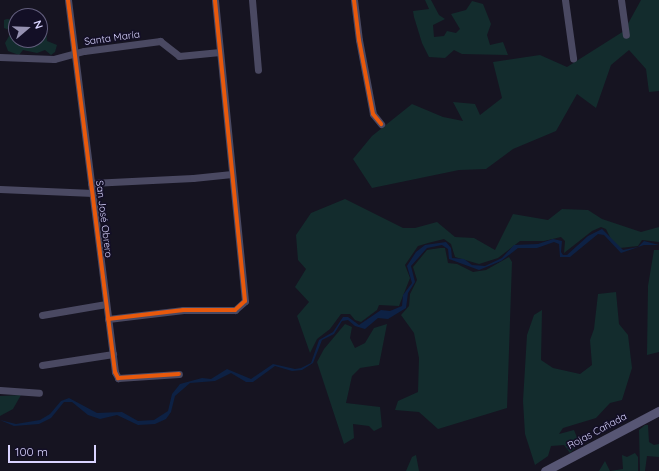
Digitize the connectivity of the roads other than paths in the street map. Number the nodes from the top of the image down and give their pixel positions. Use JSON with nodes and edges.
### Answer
{"nodes":[{"id":1,"x":68,"y":0,"type":"edge"},
{"id":2,"x":215,"y":0,"type":"edge"},
{"id":3,"x":252,"y":0,"type":"edge"},
{"id":4,"x":354,"y":0,"type":"edge"},
{"id":5,"x":565,"y":0,"type":"edge"},
{"id":6,"x":621,"y":0,"type":"edge"},
{"id":7,"x":626,"y":35,"type":"dead end"},
{"id":8,"x":220,"y":52,"type":"junction"},
{"id":9,"x":75,"y":55,"type":"junction"},
{"id":10,"x":0,"y":57,"type":"edge"},
{"id":11,"x":573,"y":58,"type":"dead end"},
{"id":12,"x":258,"y":70,"type":"dead end"},
{"id":13,"x":381,"y":124,"type":"dead end"},
{"id":14,"x":232,"y":174,"type":"junction"},
{"id":15,"x":92,"y":183,"type":"junction"},
{"id":16,"x":0,"y":189,"type":"edge"},
{"id":17,"x":93,"y":192,"type":"junction"},
{"id":18,"x":106,"y":304,"type":"junction"},
{"id":19,"x":42,"y":315,"type":"dead end"},
{"id":20,"x":108,"y":319,"type":"junction"},
{"id":21,"x":112,"y":354,"type":"junction"},
{"id":22,"x":42,"y":365,"type":"dead end"},
{"id":23,"x":179,"y":374,"type":"dead end"},
{"id":24,"x":0,"y":390,"type":"edge"},
{"id":25,"x":39,"y":393,"type":"dead end"},
{"id":26,"x":659,"y":411,"type":"edge"},
{"id":27,"x":545,"y":471,"type":"edge"}],
"edges":[{"from":1,"to":9,"type":"street","name":"San José Obrero"},
{"from":2,"to":8,"type":"street"},
{"from":3,"to":12,"type":"street"},
{"from":4,"to":13,"type":"street"},
{"from":5,"to":11,"type":"street"},
{"from":6,"to":7,"type":"street"},
{"from":8,"to":9,"type":"street","name":"Santa María"},
{"from":8,"to":14,"type":"street"},
{"from":9,"to":10,"type":"street","name":"Santa María"},
{"from":9,"to":15,"type":"street","name":"San José Obrero"},
{"from":14,"to":15,"type":"street"},
{"from":14,"to":20,"type":"street"},
{"from":15,"to":17,"type":"street","name":"San José Obrero"},
{"from":16,"to":17,"type":"street"},
{"from":17,"to":18,"type":"street","name":"San José Obrero"},
{"from":18,"to":19,"type":"street"},
{"from":18,"to":20,"type":"street","name":"San José Obrero"},
{"from":20,"to":21,"type":"street","name":"San José Obrero"},
{"from":21,"to":22,"type":"street"},
{"from":21,"to":23,"type":"street","name":"San José Obrero"},
{"from":24,"to":25,"type":"street"},
{"from":26,"to":27,"type":"main road","name":"Rojas Cañada"}]}
